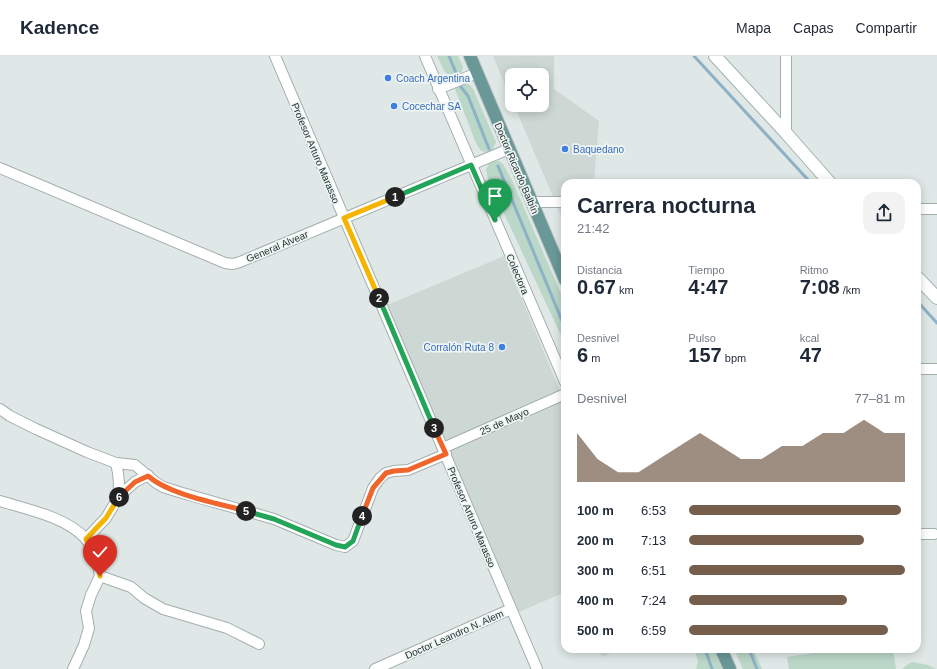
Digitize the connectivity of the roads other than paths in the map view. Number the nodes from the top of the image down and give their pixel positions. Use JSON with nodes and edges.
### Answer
{"nodes":[{"id":1,"x":275,"y":56,"type":"edge"},
{"id":2,"x":425,"y":56,"type":"edge"},
{"id":3,"x":470,"y":56,"type":"edge"},
{"id":4,"x":715,"y":56,"type":"edge"},
{"id":5,"x":786,"y":56,"type":"edge"},
{"id":6,"x":477,"y":73,"type":"junction"},
{"id":7,"x":438,"y":89,"type":"junction"},
{"id":8,"x":786,"y":133,"type":"junction"},
{"id":9,"x":509,"y":149,"type":"junction"},
{"id":10,"x":471,"y":165,"type":"junction"},
{"id":11,"x":0,"y":168,"type":"edge"},
{"id":12,"x":826,"y":179,"type":"edge"},
{"id":13,"x":532,"y":202,"type":"junction"},
{"id":14,"x":561,"y":202,"type":"edge"},
{"id":15,"x":921,"y":209,"type":"edge"},
{"id":16,"x":937,"y":209,"type":"edge"},
{"id":17,"x":344,"y":218,"type":"junction"},
{"id":18,"x":561,"y":271,"type":"edge"},
{"id":19,"x":921,"y":281,"type":"edge"},
{"id":20,"x":937,"y":298,"type":"edge"},
{"id":21,"x":921,"y":369,"type":"edge"},
{"id":22,"x":937,"y":369,"type":"edge"},
{"id":23,"x":561,"y":373,"type":"edge"},
{"id":24,"x":561,"y":396,"type":"edge"},
{"id":25,"x":0,"y":409,"type":"edge"},
{"id":26,"x":444,"y":451,"type":"junction"},
{"id":27,"x":116,"y":462,"type":"junction"},
{"id":28,"x":148,"y":476,"type":"junction"},
{"id":29,"x":118,"y":498,"type":"junction"},
{"id":30,"x":0,"y":501,"type":"edge"},
{"id":31,"x":921,"y":534,"type":"edge"},
{"id":32,"x":934,"y":534,"type":"dead end"},
{"id":33,"x":86,"y":539,"type":"junction"},
{"id":34,"x":100,"y":576,"type":"junction"},
{"id":35,"x":511,"y":609,"type":"junction"},
{"id":36,"x":259,"y":644,"type":"dead end"},
{"id":37,"x":723,"y":653,"type":"edge"},
{"id":38,"x":73,"y":669,"type":"edge"},
{"id":39,"x":375,"y":669,"type":"edge"},
{"id":40,"x":537,"y":669,"type":"edge"},
{"id":41,"x":730,"y":669,"type":"edge"}],
"edges":[{"from":1,"to":17,"type":"street","name":"Profesor Arturo Marasso"},
{"from":2,"to":7,"type":"street","name":"Colectora"},
{"from":3,"to":6,"type":"main road","name":"Doctor Ricardo Balbín"},
{"from":4,"to":8,"type":"main road"},
{"from":5,"to":8,"type":"street"},
{"from":6,"to":7,"type":"street"},
{"from":6,"to":9,"type":"main road","name":"Doctor Ricardo Balbín"},
{"from":7,"to":10,"type":"street","name":"Colectora"},
{"from":8,"to":12,"type":"main road"},
{"from":9,"to":10,"type":"street","name":"General Alvear"},
{"from":9,"to":13,"type":"main road","name":"Doctor Ricardo Balbín"},
{"from":10,"to":17,"type":"street","name":"General Alvear"},
{"from":10,"to":23,"type":"street","name":"Colectora"},
{"from":11,"to":17,"type":"street","name":"General Alvear"},
{"from":13,"to":14,"type":"street"},
{"from":13,"to":18,"type":"main road","name":"Doctor Ricardo Balbín"},
{"from":15,"to":16,"type":"street"},
{"from":17,"to":26,"type":"street","name":"Profesor Arturo Marasso"},
{"from":19,"to":20,"type":"main road"},
{"from":21,"to":22,"type":"street"},
{"from":24,"to":26,"type":"street","name":"25 de Mayo"},
{"from":25,"to":27,"type":"street"},
{"from":26,"to":28,"type":"street","name":"25 de Mayo"},
{"from":26,"to":35,"type":"street","name":"Profesor Arturo Marasso"},
{"from":27,"to":28,"type":"street"},
{"from":27,"to":29,"type":"street"},
{"from":28,"to":29,"type":"street"},
{"from":29,"to":33,"type":"street"},
{"from":30,"to":33,"type":"street"},
{"from":31,"to":32,"type":"street"},
{"from":33,"to":34,"type":"street"},
{"from":34,"to":36,"type":"street"},
{"from":34,"to":38,"type":"street"},
{"from":35,"to":39,"type":"street","name":"Doctor Leandro N. Alem"},
{"from":35,"to":40,"type":"street","name":"Profesor Arturo Marasso"},
{"from":37,"to":41,"type":"main road"}]}
